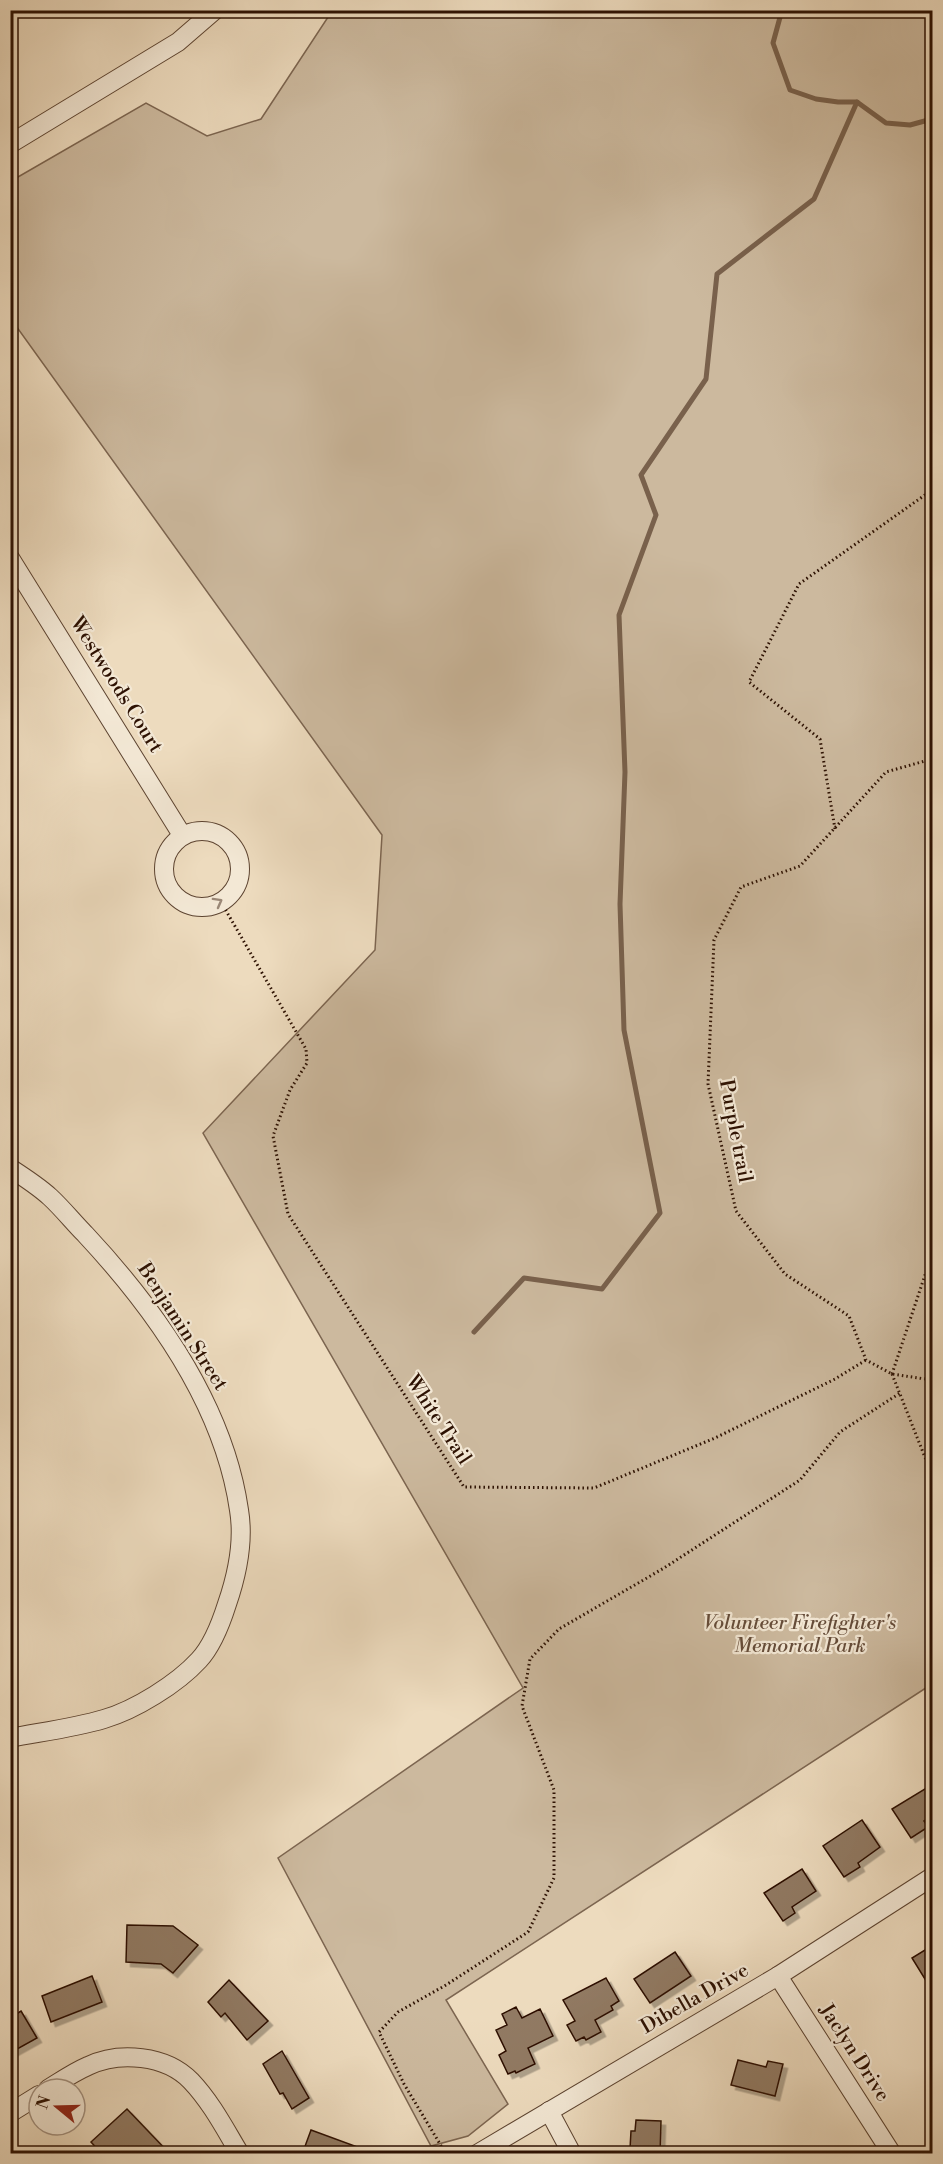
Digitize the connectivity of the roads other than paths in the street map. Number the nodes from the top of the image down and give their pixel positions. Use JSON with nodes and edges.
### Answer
{"nodes":[{"id":1,"x":215,"y":10,"type":"edge"},
{"id":2,"x":10,"y":144,"type":"edge"},
{"id":3,"x":10,"y":558,"type":"edge"},
{"id":4,"x":182,"y":835,"type":"junction"},
{"id":5,"x":10,"y":1168,"type":"edge"},
{"id":6,"x":10,"y":1738,"type":"edge"},
{"id":7,"x":933,"y":1877,"type":"edge"},
{"id":8,"x":778,"y":1976,"type":"junction"},
{"id":9,"x":68,"y":2077,"type":"edge"},
{"id":10,"x":27,"y":2102,"type":"edge"},
{"id":11,"x":549,"y":2111,"type":"junction"},
{"id":12,"x":10,"y":2113,"type":"edge"},
{"id":13,"x":240,"y":2154,"type":"edge"},
{"id":14,"x":477,"y":2154,"type":"edge"},
{"id":15,"x":572,"y":2154,"type":"edge"},
{"id":16,"x":892,"y":2154,"type":"edge"}],
"edges":[{"from":1,"to":2,"type":"street"},
{"from":3,"to":4,"type":"street","name":"Westwoods Court"},
{"from":4,"to":4,"type":"street","one_way":true},
{"from":5,"to":6,"type":"street","name":"Benjamin Street"},
{"from":7,"to":8,"type":"street","name":"Dibella Drive"},
{"from":8,"to":11,"type":"street","name":"Dibella Drive"},
{"from":8,"to":16,"type":"street","name":"Jaclyn Drive"},
{"from":9,"to":13,"type":"street"},
{"from":10,"to":12,"type":"street"},
{"from":11,"to":14,"type":"street","name":"Dibella Drive"},
{"from":11,"to":15,"type":"street"}]}
